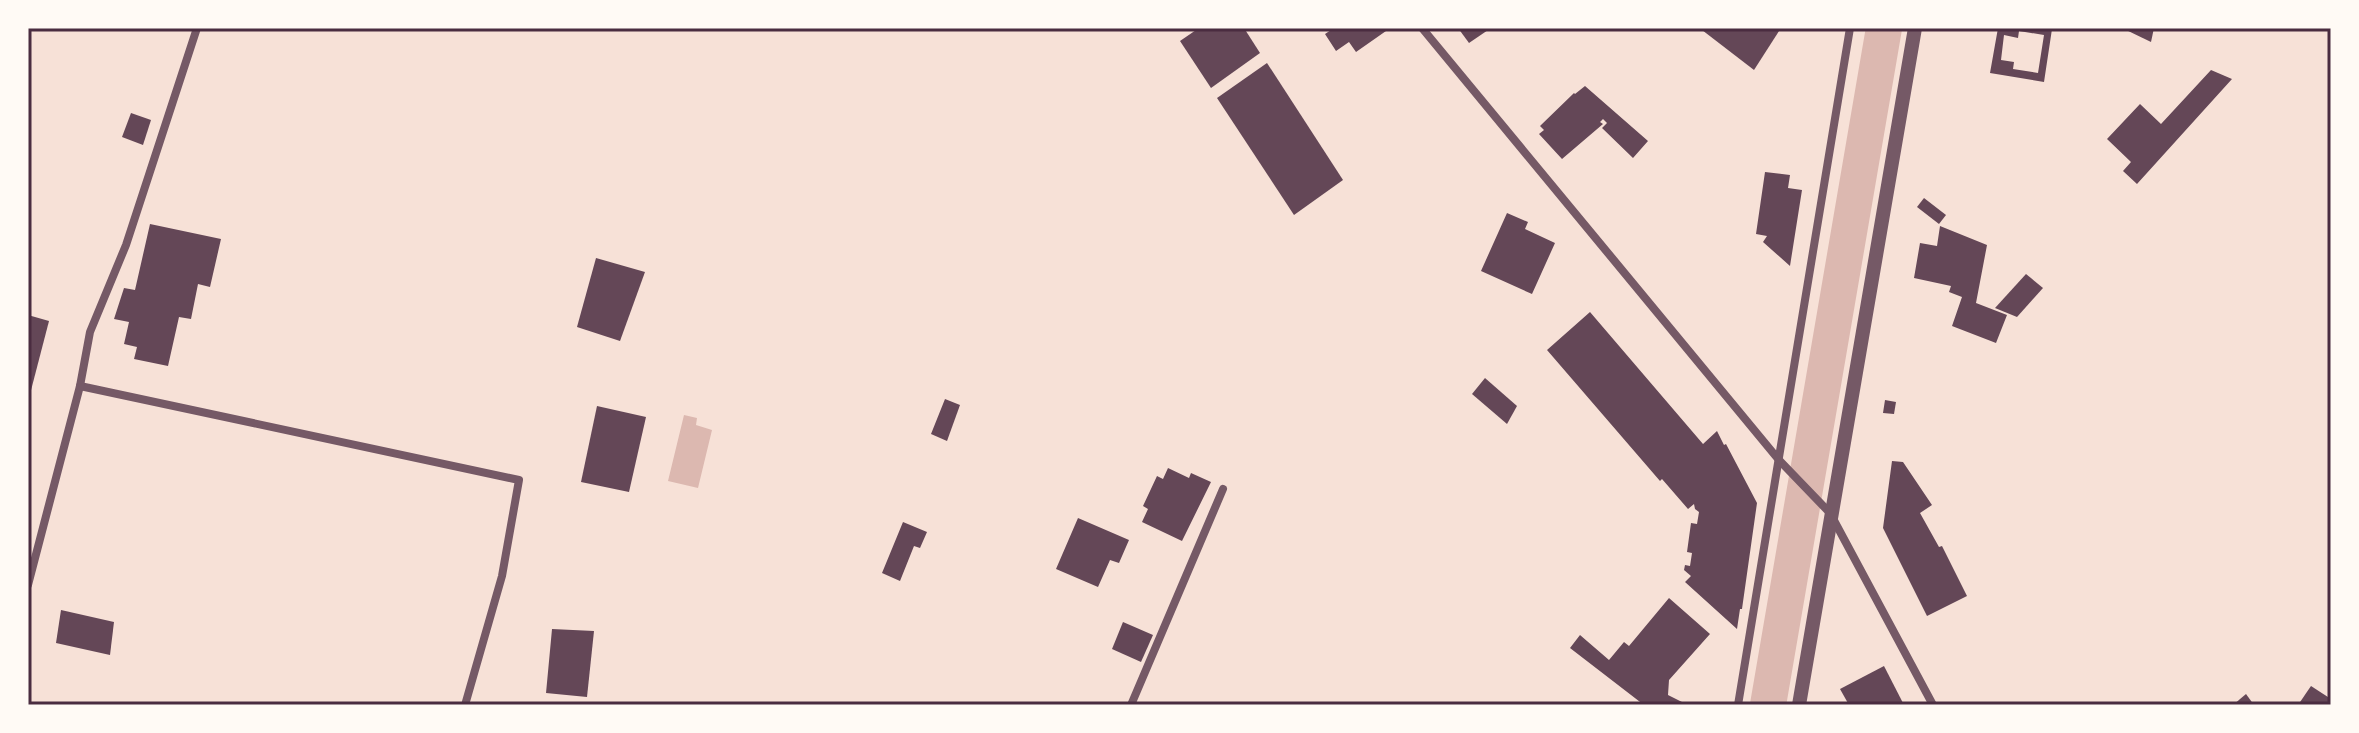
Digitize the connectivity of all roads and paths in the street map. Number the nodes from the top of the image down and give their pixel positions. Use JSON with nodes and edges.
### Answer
{"nodes":[{"id":1,"x":197,"y":28,"type":"edge"},
{"id":2,"x":1422,"y":28,"type":"edge"},
{"id":3,"x":1850,"y":28,"type":"edge"},
{"id":4,"x":1915,"y":28,"type":"edge"},
{"id":5,"x":80,"y":386,"type":"junction"},
{"id":6,"x":1779,"y":460,"type":"junction"},
{"id":7,"x":1223,"y":489,"type":"dead end"},
{"id":8,"x":1830,"y":513,"type":"junction"},
{"id":9,"x":28,"y":585,"type":"edge"},
{"id":10,"x":465,"y":705,"type":"edge"},
{"id":11,"x":1131,"y":705,"type":"edge"},
{"id":12,"x":1738,"y":705,"type":"edge"},
{"id":13,"x":1799,"y":705,"type":"edge"},
{"id":14,"x":1933,"y":705,"type":"edge"}],
"edges":[{"from":1,"to":5,"type":"street"},
{"from":2,"to":6,"type":"street"},
{"from":3,"to":6,"type":"street"},
{"from":4,"to":8,"type":"street"},
{"from":5,"to":9,"type":"street"},
{"from":5,"to":10,"type":"street"},
{"from":6,"to":8,"type":"street"},
{"from":6,"to":12,"type":"street"},
{"from":7,"to":11,"type":"street"},
{"from":8,"to":13,"type":"street"},
{"from":8,"to":14,"type":"street"}]}
